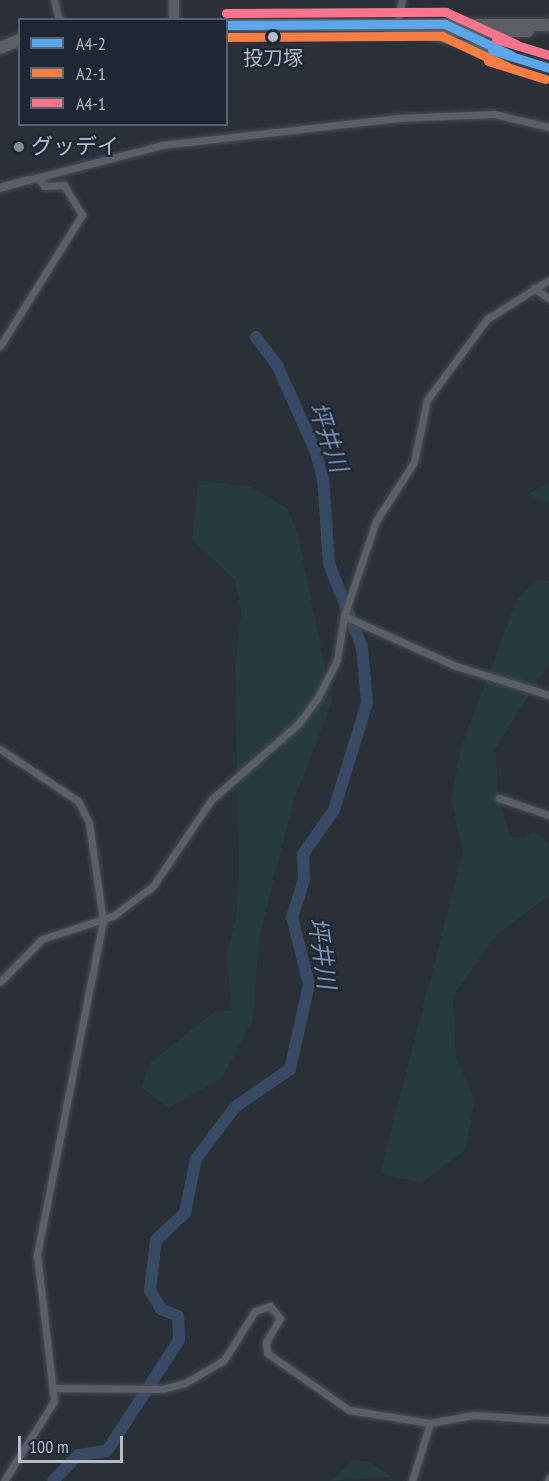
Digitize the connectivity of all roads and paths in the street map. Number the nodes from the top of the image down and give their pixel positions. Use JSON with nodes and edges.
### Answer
{"nodes":[{"id":1,"x":54,"y":0,"type":"edge"},
{"id":2,"x":174,"y":0,"type":"edge"},
{"id":3,"x":402,"y":0,"type":"edge"},
{"id":4,"x":58,"y":18,"type":"edge"},
{"id":5,"x":174,"y":18,"type":"edge"},
{"id":6,"x":398,"y":24,"type":"junction"},
{"id":7,"x":445,"y":24,"type":"junction"},
{"id":8,"x":228,"y":25,"type":"edge"},
{"id":9,"x":335,"y":25,"type":"junction"},
{"id":10,"x":549,"y":25,"type":"edge"},
{"id":11,"x":549,"y":30,"type":"edge"},
{"id":12,"x":469,"y":33,"type":"junction"},
{"id":13,"x":431,"y":35,"type":"junction"},
{"id":14,"x":18,"y":41,"type":"edge"},
{"id":15,"x":0,"y":48,"type":"edge"},
{"id":16,"x":511,"y":55,"type":"junction"},
{"id":17,"x":549,"y":68,"type":"edge"},
{"id":18,"x":549,"y":127,"type":"edge"},
{"id":19,"x":38,"y":178,"type":"junction"},
{"id":20,"x":28,"y":180,"type":"joint"},
{"id":21,"x":0,"y":188,"type":"edge"},
{"id":22,"x":549,"y":280,"type":"edge"},
{"id":23,"x":534,"y":288,"type":"junction"},
{"id":24,"x":549,"y":299,"type":"edge"},
{"id":25,"x":0,"y":346,"type":"edge"},
{"id":26,"x":344,"y":616,"type":"junction"},
{"id":27,"x":549,"y":695,"type":"edge"},
{"id":28,"x":0,"y":749,"type":"edge"},
{"id":29,"x":499,"y":798,"type":"dead end"},
{"id":30,"x":549,"y":815,"type":"edge"},
{"id":31,"x":103,"y":921,"type":"junction"},
{"id":32,"x":0,"y":982,"type":"edge"},
{"id":33,"x":55,"y":1388,"type":"junction"},
{"id":34,"x":549,"y":1420,"type":"edge"},
{"id":35,"x":430,"y":1423,"type":"junction"},
{"id":36,"x":4,"y":1481,"type":"edge"},
{"id":37,"x":412,"y":1481,"type":"edge"}],
"edges":[{"from":1,"to":4,"type":"street"},
{"from":2,"to":5,"type":"main road"},
{"from":3,"to":6,"type":"street"},
{"from":6,"to":7,"type":"highway"},
{"from":6,"to":9,"type":"highway"},
{"from":7,"to":10,"type":"highway"},
{"from":7,"to":12,"type":"street"},
{"from":8,"to":9,"type":"highway"},
{"from":9,"to":13,"type":"highway"},
{"from":11,"to":12,"type":"highway"},
{"from":12,"to":13,"type":"highway"},
{"from":12,"to":16,"type":"street"},
{"from":13,"to":16,"type":"street"},
{"from":14,"to":15,"type":"highway"},
{"from":16,"to":17,"type":"street"},
{"from":18,"to":19,"type":"street"},
{"from":19,"to":20,"type":"street"},
{"from":19,"to":25,"type":"street"},
{"from":20,"to":21,"type":"street"},
{"from":22,"to":23,"type":"street"},
{"from":23,"to":24,"type":"street"},
{"from":23,"to":26,"type":"street"},
{"from":26,"to":27,"type":"street"},
{"from":26,"to":31,"type":"street"},
{"from":28,"to":31,"type":"street"},
{"from":29,"to":30,"type":"street"},
{"from":31,"to":32,"type":"street"},
{"from":31,"to":33,"type":"street"},
{"from":33,"to":35,"type":"street"},
{"from":33,"to":36,"type":"street"},
{"from":34,"to":35,"type":"street"},
{"from":35,"to":37,"type":"street"}]}
